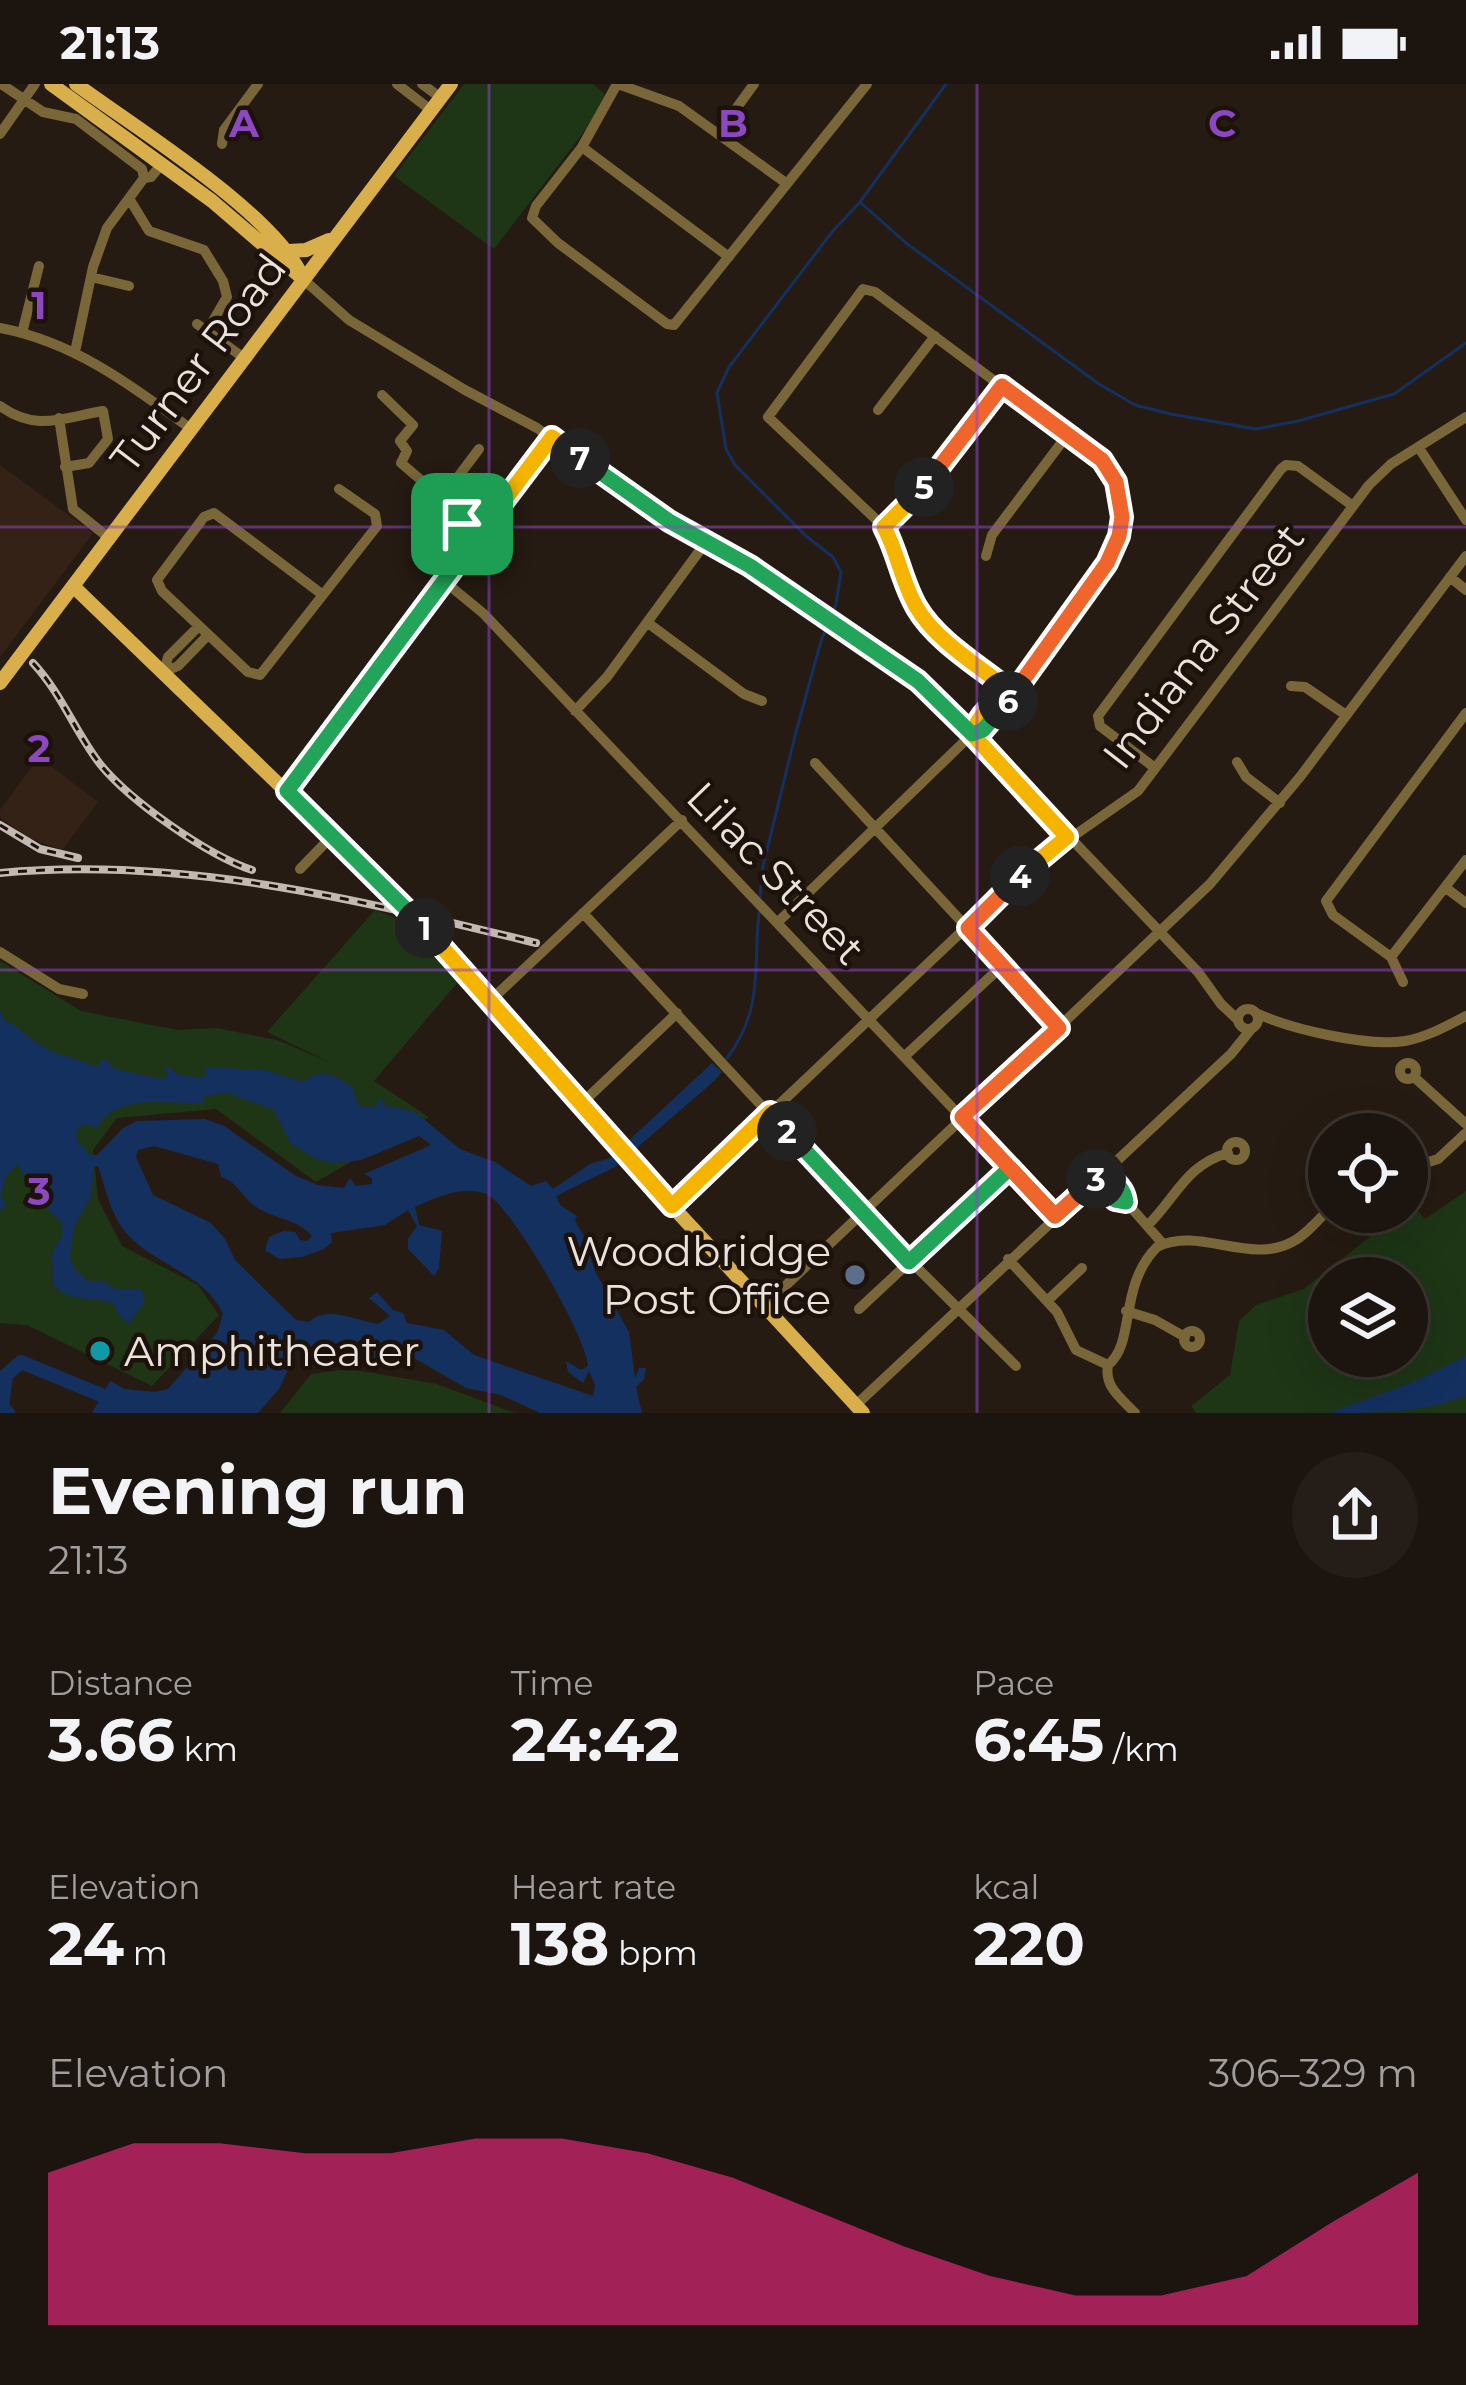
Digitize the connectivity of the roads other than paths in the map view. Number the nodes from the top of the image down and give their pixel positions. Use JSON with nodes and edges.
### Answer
{"nodes":[{"id":1,"x":1,"y":84,"type":"edge"},
{"id":2,"x":35,"y":84,"type":"edge"},
{"id":3,"x":51,"y":84,"type":"edge"},
{"id":4,"x":65,"y":84,"type":"edge"},
{"id":5,"x":76,"y":84,"type":"edge"},
{"id":6,"x":258,"y":84,"type":"edge"},
{"id":7,"x":452,"y":84,"type":"edge"},
{"id":8,"x":618,"y":84,"type":"edge"},
{"id":9,"x":754,"y":84,"type":"edge"},
{"id":10,"x":867,"y":84,"type":"edge"},
{"id":11,"x":410,"y":86,"type":"edge"},
{"id":12,"x":22,"y":101,"type":"junction"},
{"id":13,"x":436,"y":104,"type":"junction"},
{"id":14,"x":108,"y":108,"type":"junction"},
{"id":15,"x":719,"y":131,"type":"junction"},
{"id":16,"x":0,"y":134,"type":"edge"},
{"id":17,"x":222,"y":144,"type":"dead end"},
{"id":18,"x":582,"y":147,"type":"junction"},
{"id":19,"x":160,"y":166,"type":"junction"},
{"id":20,"x":144,"y":178,"type":"junction"},
{"id":21,"x":786,"y":184,"type":"junction"},
{"id":22,"x":130,"y":200,"type":"junction"},
{"id":23,"x":334,"y":238,"type":"junction"},
{"id":24,"x":289,"y":251,"type":"junction"},
{"id":25,"x":729,"y":257,"type":"junction"},
{"id":26,"x":39,"y":266,"type":"dead end"},
{"id":27,"x":91,"y":277,"type":"junction"},
{"id":28,"x":303,"y":278,"type":"junction"},
{"id":29,"x":129,"y":286,"type":"dead end"},
{"id":30,"x":0,"y":328,"type":"edge"},
{"id":31,"x":22,"y":333,"type":"junction"},
{"id":32,"x":935,"y":336,"type":"junction"},
{"id":33,"x":74,"y":352,"type":"junction"},
{"id":34,"x":244,"y":358,"type":"junction"},
{"id":35,"x":1002,"y":386,"type":"junction"},
{"id":36,"x":382,"y":395,"type":"dead end"},
{"id":37,"x":0,"y":406,"type":"edge"},
{"id":38,"x":878,"y":410,"type":"dead end"},
{"id":39,"x":1466,"y":417,"type":"edge"},
{"id":40,"x":59,"y":418,"type":"junction"},
{"id":41,"x":191,"y":428,"type":"junction"},
{"id":42,"x":1068,"y":434,"type":"junction"},
{"id":43,"x":552,"y":437,"type":"junction"},
{"id":44,"x":1419,"y":448,"type":"junction"},
{"id":45,"x":479,"y":449,"type":"dead end"},
{"id":46,"x":65,"y":467,"type":"junction"},
{"id":47,"x":339,"y":489,"type":"dead end"},
{"id":48,"x":442,"y":498,"type":"junction"},
{"id":49,"x":1353,"y":506,"type":"junction"},
{"id":50,"x":1466,"y":520,"type":"edge"},
{"id":51,"x":884,"y":527,"type":"junction"},
{"id":52,"x":479,"y":535,"type":"junction"},
{"id":53,"x":109,"y":538,"type":"junction"},
{"id":54,"x":706,"y":542,"type":"junction"},
{"id":55,"x":986,"y":556,"type":"dead end"},
{"id":56,"x":1466,"y":556,"type":"edge"},
{"id":57,"x":1450,"y":577,"type":"junction"},
{"id":58,"x":444,"y":581,"type":"junction"},
{"id":59,"x":73,"y":586,"type":"junction"},
{"id":60,"x":1466,"y":590,"type":"edge"},
{"id":61,"x":322,"y":595,"type":"junction"},
{"id":62,"x":648,"y":623,"type":"junction"},
{"id":63,"x":204,"y":630,"type":"junction"},
{"id":64,"x":164,"y":672,"type":"junction"},
{"id":65,"x":0,"y":683,"type":"edge"},
{"id":66,"x":1291,"y":686,"type":"dead end"},
{"id":67,"x":1011,"y":692,"type":"junction"},
{"id":68,"x":762,"y":700,"type":"dead end"},
{"id":69,"x":575,"y":711,"type":"junction"},
{"id":70,"x":1466,"y":712,"type":"edge"},
{"id":71,"x":1346,"y":715,"type":"junction"},
{"id":72,"x":972,"y":734,"type":"junction"},
{"id":73,"x":815,"y":763,"type":"dead end"},
{"id":74,"x":1237,"y":763,"type":"dead end"},
{"id":75,"x":1155,"y":768,"type":"junction"},
{"id":76,"x":287,"y":791,"type":"junction"},
{"id":77,"x":1280,"y":802,"type":"junction"},
{"id":78,"x":682,"y":820,"type":"junction"},
{"id":79,"x":875,"y":830,"type":"junction"},
{"id":80,"x":333,"y":835,"type":"junction"},
{"id":81,"x":1067,"y":837,"type":"junction"},
{"id":82,"x":1466,"y":860,"type":"edge"},
{"id":83,"x":300,"y":869,"type":"dead end"},
{"id":84,"x":1447,"y":888,"type":"junction"},
{"id":85,"x":1466,"y":903,"type":"edge"},
{"id":86,"x":584,"y":913,"type":"junction"},
{"id":87,"x":778,"y":922,"type":"junction"},
{"id":88,"x":968,"y":928,"type":"junction"},
{"id":89,"x":1160,"y":932,"type":"junction"},
{"id":90,"x":0,"y":952,"type":"edge"},
{"id":91,"x":1391,"y":957,"type":"junction"},
{"id":92,"x":1003,"y":965,"type":"junction"},
{"id":93,"x":1403,"y":982,"type":"dead end"},
{"id":94,"x":83,"y":994,"type":"dead end"},
{"id":95,"x":490,"y":1000,"type":"junction"},
{"id":96,"x":677,"y":1013,"type":"junction"},
{"id":97,"x":1466,"y":1016,"type":"edge"},
{"id":98,"x":869,"y":1017,"type":"junction"},
{"id":99,"x":1248,"y":1020,"type":"junction"},
{"id":100,"x":1059,"y":1028,"type":"junction"},
{"id":101,"x":906,"y":1055,"type":"junction"},
{"id":102,"x":1414,"y":1078,"type":"dead end"},
{"id":103,"x":581,"y":1104,"type":"junction"},
{"id":104,"x":770,"y":1112,"type":"junction"},
{"id":105,"x":962,"y":1117,"type":"junction"},
{"id":106,"x":1466,"y":1128,"type":"edge"},
{"id":107,"x":1228,"y":1153,"type":"dead end"},
{"id":108,"x":1428,"y":1162,"type":"edge"},
{"id":109,"x":1010,"y":1168,"type":"junction"},
{"id":110,"x":1101,"y":1175,"type":"junction"},
{"id":111,"x":672,"y":1206,"type":"junction"},
{"id":112,"x":862,"y":1213,"type":"junction"},
{"id":113,"x":1055,"y":1216,"type":"junction"},
{"id":114,"x":1148,"y":1225,"type":"junction"},
{"id":115,"x":1308,"y":1229,"type":"edge"},
{"id":116,"x":1163,"y":1244,"type":"junction"},
{"id":117,"x":1008,"y":1259,"type":"junction"},
{"id":118,"x":909,"y":1262,"type":"junction"},
{"id":119,"x":1082,"y":1268,"type":"dead end"},
{"id":120,"x":1047,"y":1301,"type":"junction"},
{"id":121,"x":764,"y":1306,"type":"junction"},
{"id":122,"x":956,"y":1309,"type":"junction"},
{"id":123,"x":859,"y":1310,"type":"dead end"},
{"id":124,"x":1126,"y":1311,"type":"junction"},
{"id":125,"x":1184,"y":1337,"type":"dead end"},
{"id":126,"x":1108,"y":1365,"type":"junction"},
{"id":127,"x":1016,"y":1366,"type":"dead end"},
{"id":128,"x":860,"y":1408,"type":"edge"},
{"id":129,"x":1135,"y":1413,"type":"edge"}],
"edges":[{"from":1,"to":12,"type":"street"},
{"from":2,"to":12,"type":"street"},
{"from":3,"to":19,"type":"main road"},
{"from":4,"to":14,"type":"main road"},
{"from":5,"to":14,"type":"main road"},
{"from":6,"to":17,"type":"street"},
{"from":7,"to":13,"type":"main road","name":"Turner Road"},
{"from":8,"to":15,"type":"street"},
{"from":8,"to":18,"type":"street"},
{"from":9,"to":15,"type":"street"},
{"from":10,"to":21,"type":"street"},
{"from":11,"to":13,"type":"street"},
{"from":12,"to":16,"type":"street"},
{"from":12,"to":20,"type":"street"},
{"from":13,"to":23,"type":"main road","name":"Turner Road"},
{"from":14,"to":24,"type":"main road"},
{"from":15,"to":21,"type":"street"},
{"from":18,"to":25,"type":"street"},
{"from":18,"to":25,"type":"street"},
{"from":19,"to":20,"type":"street"},
{"from":19,"to":28,"type":"main road"},
{"from":20,"to":22,"type":"street"},
{"from":21,"to":25,"type":"street"},
{"from":22,"to":27,"type":"street"},
{"from":22,"to":34,"type":"street"},
{"from":23,"to":24,"type":"main road"},
{"from":23,"to":28,"type":"main road","name":"Turner Road"},
{"from":24,"to":28,"type":"main road"},
{"from":26,"to":31,"type":"street"},
{"from":27,"to":29,"type":"street"},
{"from":27,"to":33,"type":"street"},
{"from":28,"to":34,"type":"main road","name":"Turner Road"},
{"from":28,"to":43,"type":"street"},
{"from":30,"to":31,"type":"street"},
{"from":31,"to":33,"type":"street"},
{"from":32,"to":35,"type":"street"},
{"from":32,"to":38,"type":"street"},
{"from":32,"to":51,"type":"street"},
{"from":33,"to":41,"type":"street"},
{"from":34,"to":41,"type":"main road","name":"Turner Road"},
{"from":35,"to":42,"type":"street"},
{"from":35,"to":51,"type":"street"},
{"from":36,"to":48,"type":"street"},
{"from":37,"to":40,"type":"street"},
{"from":39,"to":44,"type":"street","name":"Indiana Street"},
{"from":40,"to":46,"type":"street"},
{"from":40,"to":46,"type":"street"},
{"from":41,"to":53,"type":"main road","name":"Turner Road"},
{"from":42,"to":55,"type":"street"},
{"from":42,"to":67,"type":"street"},
{"from":43,"to":52,"type":"street"},
{"from":43,"to":54,"type":"street"},
{"from":44,"to":49,"type":"street","name":"Indiana Street"},
{"from":44,"to":50,"type":"street"},
{"from":45,"to":48,"type":"street"},
{"from":46,"to":53,"type":"street"},
{"from":47,"to":61,"type":"street"},
{"from":48,"to":52,"type":"street"},
{"from":49,"to":75,"type":"street","name":"Indiana Street"},
{"from":49,"to":75,"type":"street"},
{"from":51,"to":67,"type":"street"},
{"from":52,"to":58,"type":"street"},
{"from":53,"to":59,"type":"main road","name":"Turner Road"},
{"from":54,"to":62,"type":"street"},
{"from":54,"to":72,"type":"street"},
{"from":56,"to":57,"type":"street"},
{"from":57,"to":60,"type":"street"},
{"from":57,"to":71,"type":"street"},
{"from":58,"to":69,"type":"street","name":"Lilac Street"},
{"from":58,"to":76,"type":"street"},
{"from":59,"to":64,"type":"main road"},
{"from":59,"to":65,"type":"main road","name":"Turner Road"},
{"from":61,"to":63,"type":"street"},
{"from":61,"to":63,"type":"street"},
{"from":62,"to":68,"type":"street"},
{"from":62,"to":69,"type":"street"},
{"from":63,"to":64,"type":"street"},
{"from":64,"to":76,"type":"main road"},
{"from":66,"to":71,"type":"street"},
{"from":67,"to":72,"type":"street"},
{"from":69,"to":78,"type":"street","name":"Lilac Street"},
{"from":70,"to":91,"type":"street"},
{"from":71,"to":77,"type":"street"},
{"from":72,"to":79,"type":"street"},
{"from":72,"to":81,"type":"street"},
{"from":73,"to":79,"type":"street"},
{"from":74,"to":77,"type":"street"},
{"from":75,"to":81,"type":"street","name":"Indiana Street"},
{"from":76,"to":80,"type":"main road"},
{"from":77,"to":89,"type":"street"},
{"from":78,"to":86,"type":"street"},
{"from":78,"to":87,"type":"street","name":"Lilac Street"},
{"from":79,"to":87,"type":"street"},
{"from":79,"to":88,"type":"street"},
{"from":80,"to":83,"type":"street"},
{"from":80,"to":95,"type":"main road"},
{"from":81,"to":88,"type":"street","name":"Indiana Street"},
{"from":81,"to":89,"type":"street"},
{"from":82,"to":84,"type":"street"},
{"from":84,"to":85,"type":"street"},
{"from":84,"to":91,"type":"street"},
{"from":86,"to":95,"type":"street"},
{"from":86,"to":96,"type":"street"},
{"from":87,"to":98,"type":"street","name":"Lilac Street"},
{"from":88,"to":92,"type":"street"},
{"from":88,"to":98,"type":"street","name":"Indiana Street"},
{"from":89,"to":99,"type":"street"},
{"from":89,"to":100,"type":"street"},
{"from":90,"to":94,"type":"street"},
{"from":91,"to":93,"type":"street"},
{"from":92,"to":100,"type":"street"},
{"from":92,"to":101,"type":"street"},
{"from":95,"to":103,"type":"main road"},
{"from":96,"to":103,"type":"street"},
{"from":96,"to":104,"type":"street"},
{"from":97,"to":99,"type":"street"},
{"from":98,"to":101,"type":"street","name":"Lilac Street"},
{"from":98,"to":104,"type":"street","name":"Indiana Street"},
{"from":99,"to":110,"type":"street"},
{"from":100,"to":105,"type":"street"},
{"from":101,"to":105,"type":"street","name":"Lilac Street"},
{"from":102,"to":106,"type":"street"},
{"from":103,"to":111,"type":"main road"},
{"from":104,"to":111,"type":"street","name":"Indiana Street"},
{"from":104,"to":112,"type":"street"},
{"from":105,"to":109,"type":"street","name":"Lilac Street"},
{"from":105,"to":112,"type":"street"},
{"from":106,"to":108,"type":"street"},
{"from":107,"to":114,"type":"street"},
{"from":109,"to":113,"type":"street","name":"Lilac Street"},
{"from":109,"to":118,"type":"street"},
{"from":110,"to":113,"type":"street"},
{"from":110,"to":114,"type":"street"},
{"from":111,"to":121,"type":"main road"},
{"from":112,"to":118,"type":"street"},
{"from":112,"to":121,"type":"street"},
{"from":113,"to":117,"type":"street"},
{"from":114,"to":116,"type":"street"},
{"from":115,"to":116,"type":"street"},
{"from":116,"to":124,"type":"street"},
{"from":117,"to":120,"type":"street"},
{"from":117,"to":122,"type":"street"},
{"from":118,"to":122,"type":"street"},
{"from":118,"to":123,"type":"street"},
{"from":119,"to":120,"type":"street"},
{"from":120,"to":126,"type":"street"},
{"from":121,"to":128,"type":"main road"},
{"from":122,"to":127,"type":"street"},
{"from":122,"to":128,"type":"street"},
{"from":124,"to":125,"type":"street"},
{"from":124,"to":126,"type":"street"},
{"from":126,"to":129,"type":"street"}]}
